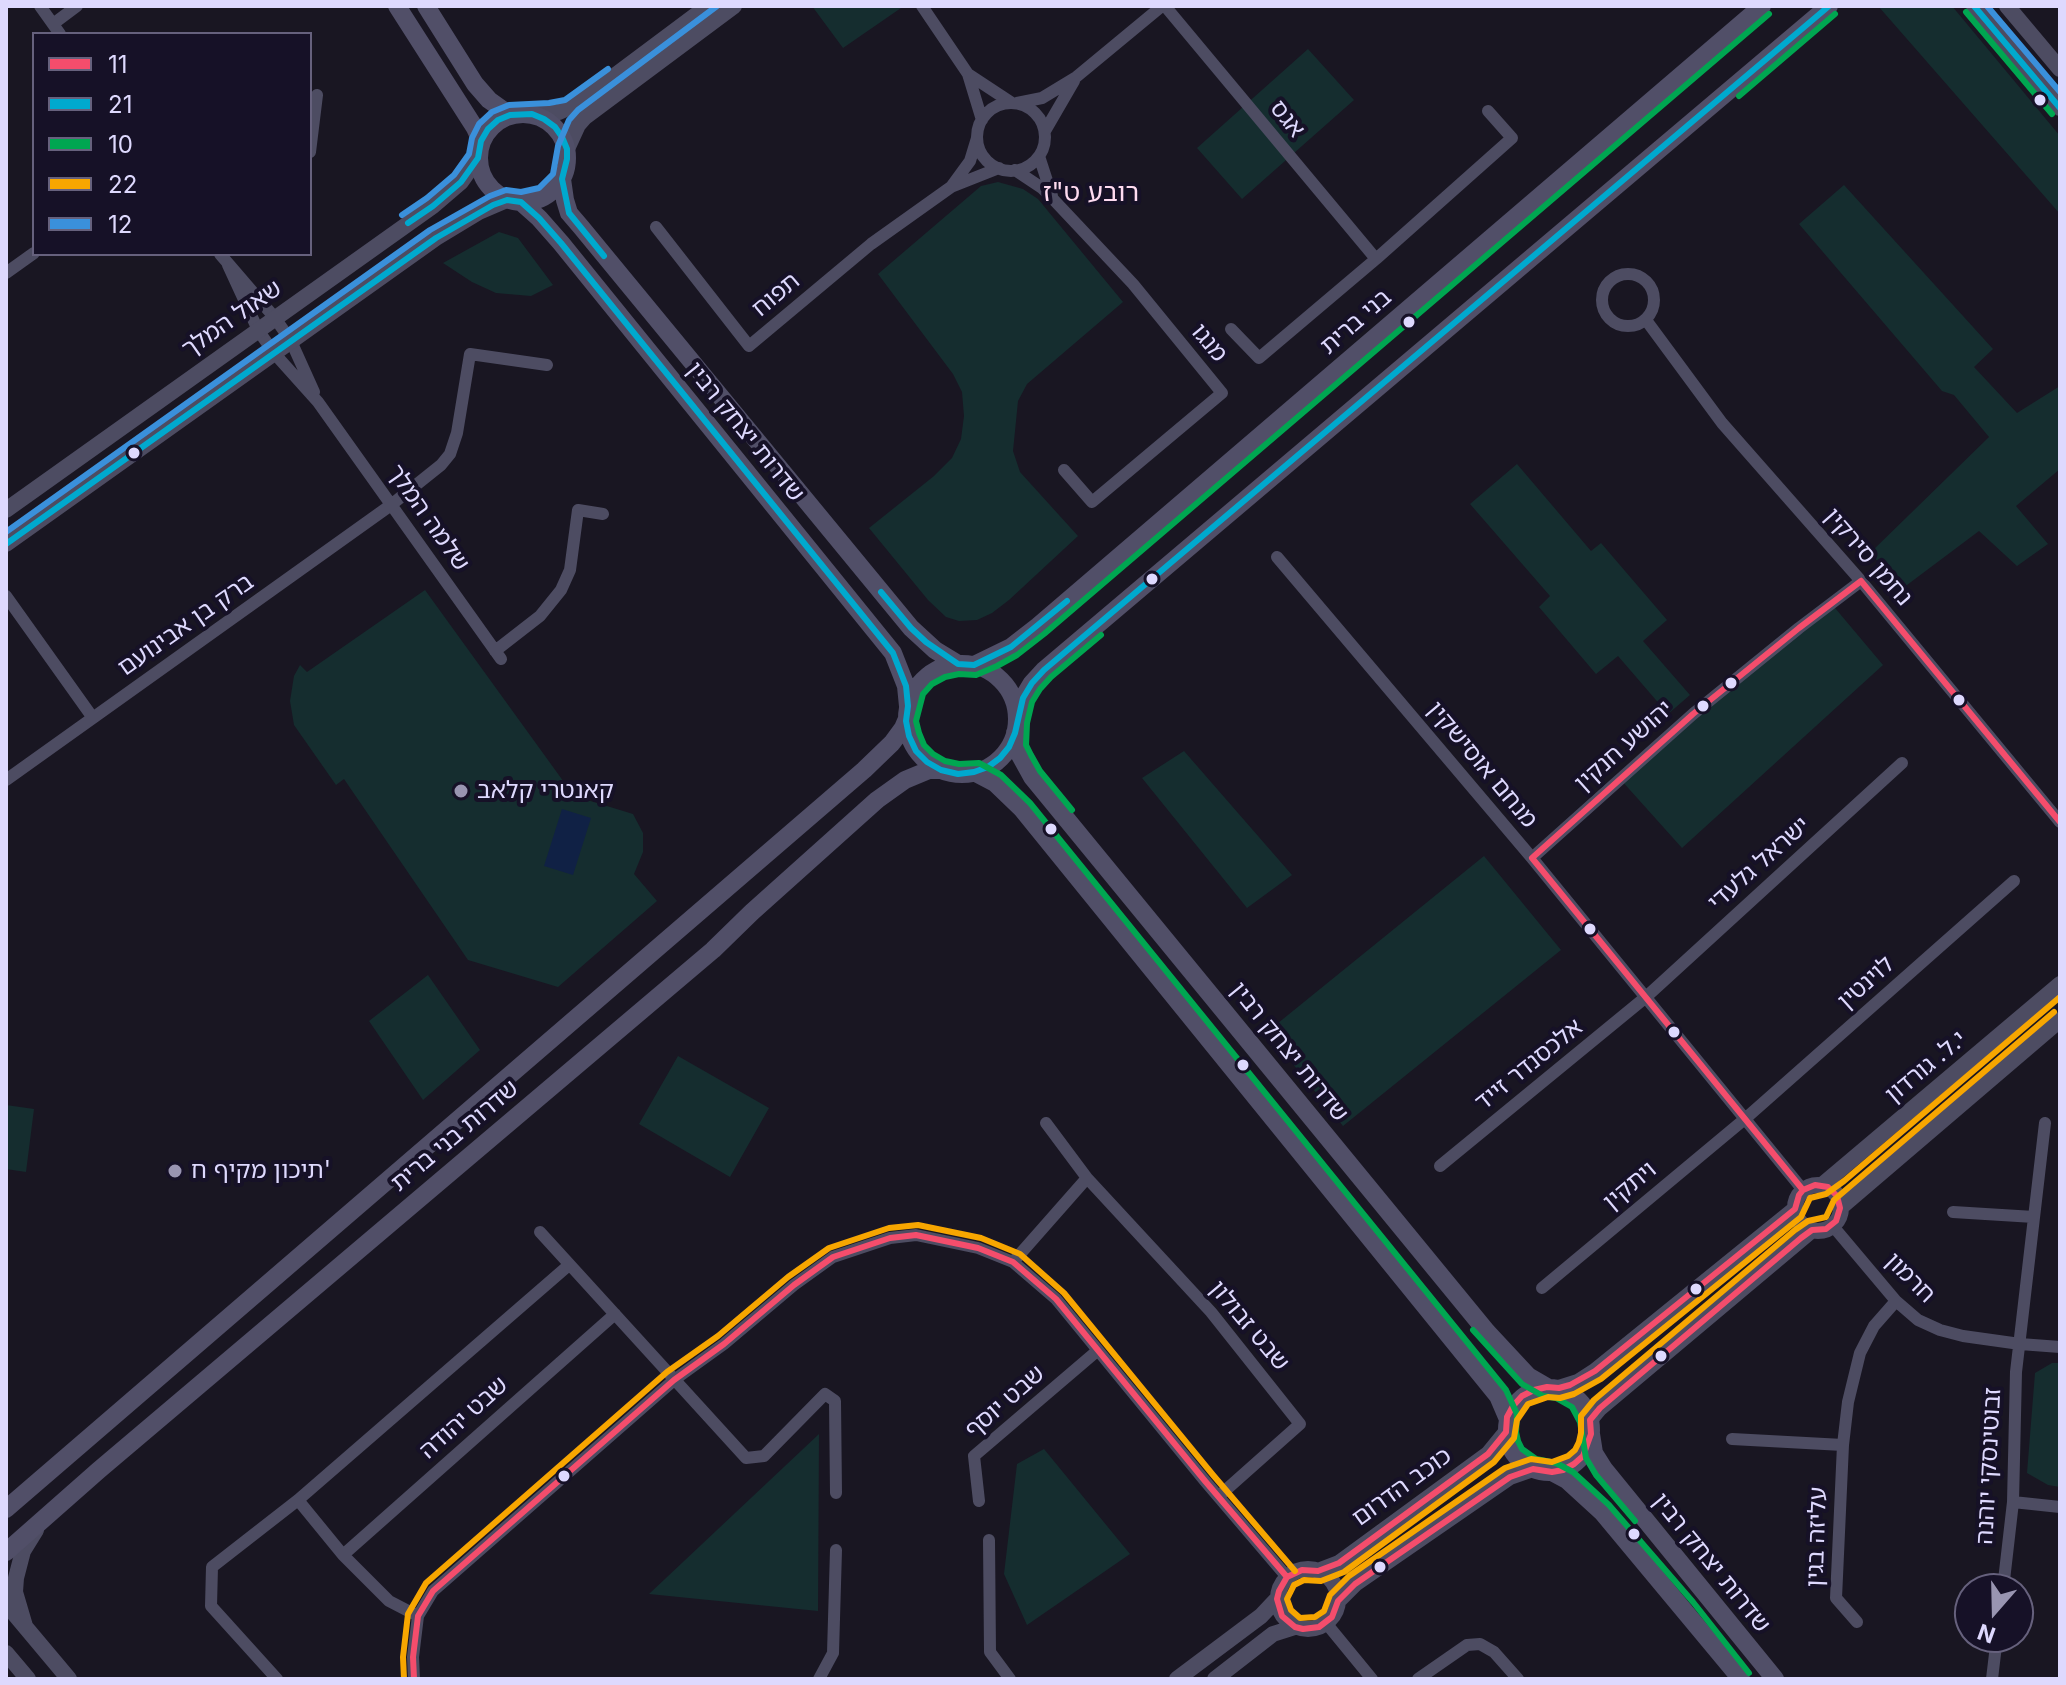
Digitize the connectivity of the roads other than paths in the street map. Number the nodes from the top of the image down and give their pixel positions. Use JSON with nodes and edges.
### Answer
{"nodes":[{"id":1,"x":40,"y":6,"type":"edge"},
{"id":2,"x":77,"y":6,"type":"edge"},
{"id":3,"x":397,"y":6,"type":"edge"},
{"id":4,"x":426,"y":6,"type":"edge"},
{"id":5,"x":708,"y":6,"type":"edge"},
{"id":6,"x":734,"y":6,"type":"edge"},
{"id":7,"x":922,"y":6,"type":"edge"},
{"id":8,"x":1163,"y":6,"type":"edge"},
{"id":9,"x":1762,"y":6,"type":"edge"},
{"id":10,"x":1829,"y":6,"type":"edge"},
{"id":11,"x":1974,"y":6,"type":"edge"},
{"id":12,"x":2007,"y":6,"type":"edge"},
{"id":13,"x":57,"y":29,"type":"edge"},
{"id":14,"x":2060,"y":69,"type":"edge"},
{"id":15,"x":968,"y":74,"type":"junction"},
{"id":16,"x":1075,"y":78,"type":"junction"},
{"id":17,"x":317,"y":95,"type":"dead end"},
{"id":18,"x":1015,"y":103,"type":"junction"},
{"id":19,"x":2060,"y":108,"type":"edge"},
{"id":20,"x":1488,"y":111,"type":"dead end"},
{"id":21,"x":532,"y":114,"type":"junction"},
{"id":22,"x":510,"y":115,"type":"junction"},
{"id":23,"x":982,"y":120,"type":"junction"},
{"id":24,"x":1045,"y":131,"type":"junction"},
{"id":25,"x":312,"y":133,"type":"edge"},
{"id":26,"x":977,"y":137,"type":"junction"},
{"id":27,"x":567,"y":149,"type":"junction"},
{"id":28,"x":480,"y":150,"type":"junction"},
{"id":29,"x":1039,"y":156,"type":"junction"},
{"id":30,"x":999,"y":168,"type":"junction"},
{"id":31,"x":1015,"y":170,"type":"junction"},
{"id":32,"x":562,"y":179,"type":"junction"},
{"id":33,"x":951,"y":187,"type":"junction"},
{"id":34,"x":1053,"y":199,"type":"junction"},
{"id":35,"x":514,"y":201,"type":"junction"},
{"id":36,"x":656,"y":227,"type":"dead end"},
{"id":37,"x":32,"y":254,"type":"edge"},
{"id":38,"x":224,"y":259,"type":"edge"},
{"id":39,"x":1376,"y":259,"type":"junction"},
{"id":40,"x":6,"y":273,"type":"edge"},
{"id":41,"x":275,"y":318,"type":"junction"},
{"id":42,"x":1646,"y":320,"type":"junction"},
{"id":43,"x":1231,"y":329,"type":"dead end"},
{"id":44,"x":258,"y":330,"type":"junction"},
{"id":45,"x":291,"y":341,"type":"junction"},
{"id":46,"x":274,"y":353,"type":"junction"},
{"id":47,"x":547,"y":365,"type":"dead end"},
{"id":48,"x":318,"y":402,"type":"junction"},
{"id":49,"x":1064,"y":470,"type":"dead end"},
{"id":50,"x":391,"y":505,"type":"junction"},
{"id":51,"x":6,"y":510,"type":"edge"},
{"id":52,"x":603,"y":514,"type":"dead end"},
{"id":53,"x":6,"y":544,"type":"edge"},
{"id":54,"x":1277,"y":557,"type":"dead end"},
{"id":55,"x":1861,"y":581,"type":"junction"},
{"id":56,"x":6,"y":596,"type":"edge"},
{"id":57,"x":966,"y":664,"type":"junction"},
{"id":58,"x":907,"y":713,"type":"junction"},
{"id":59,"x":93,"y":718,"type":"junction"},
{"id":60,"x":1016,"y":727,"type":"junction"},
{"id":61,"x":1902,"y":763,"type":"dead end"},
{"id":62,"x":941,"y":770,"type":"junction"},
{"id":63,"x":974,"y":772,"type":"junction"},
{"id":64,"x":6,"y":780,"type":"edge"},
{"id":65,"x":2060,"y":822,"type":"edge"},
{"id":66,"x":1532,"y":858,"type":"junction"},
{"id":67,"x":2014,"y":881,"type":"dead end"},
{"id":68,"x":2060,"y":984,"type":"edge"},
{"id":69,"x":1646,"y":997,"type":"junction"},
{"id":70,"x":2060,"y":1020,"type":"edge"},
{"id":71,"x":1746,"y":1118,"type":"junction"},
{"id":72,"x":1046,"y":1123,"type":"dead end"},
{"id":73,"x":2045,"y":1123,"type":"dead end"},
{"id":74,"x":1440,"y":1166,"type":"dead end"},
{"id":75,"x":1087,"y":1178,"type":"junction"},
{"id":76,"x":1822,"y":1185,"type":"junction"},
{"id":77,"x":1803,"y":1190,"type":"junction"},
{"id":78,"x":1840,"y":1208,"type":"junction"},
{"id":79,"x":1795,"y":1209,"type":"junction"},
{"id":80,"x":1953,"y":1212,"type":"dead end"},
{"id":81,"x":2034,"y":1217,"type":"junction"},
{"id":82,"x":1832,"y":1225,"type":"junction"},
{"id":83,"x":1812,"y":1230,"type":"junction"},
{"id":84,"x":540,"y":1232,"type":"dead end"},
{"id":85,"x":1013,"y":1262,"type":"junction"},
{"id":86,"x":569,"y":1265,"type":"junction"},
{"id":87,"x":1542,"y":1288,"type":"dead end"},
{"id":88,"x":1896,"y":1301,"type":"junction"},
{"id":89,"x":615,"y":1314,"type":"junction"},
{"id":90,"x":2020,"y":1344,"type":"junction"},
{"id":91,"x":2060,"y":1347,"type":"edge"},
{"id":92,"x":1097,"y":1351,"type":"junction"},
{"id":93,"x":674,"y":1380,"type":"junction"},
{"id":94,"x":1553,"y":1388,"type":"junction"},
{"id":95,"x":1507,"y":1425,"type":"junction"},
{"id":96,"x":1591,"y":1427,"type":"junction"},
{"id":97,"x":1732,"y":1439,"type":"dead end"},
{"id":98,"x":1843,"y":1445,"type":"junction"},
{"id":99,"x":1542,"y":1471,"type":"junction"},
{"id":100,"x":31,"y":1488,"type":"junction"},
{"id":101,"x":836,"y":1493,"type":"dead end"},
{"id":102,"x":1219,"y":1496,"type":"junction"},
{"id":103,"x":6,"y":1499,"type":"edge"},
{"id":104,"x":298,"y":1500,"type":"junction"},
{"id":105,"x":979,"y":1501,"type":"dead end"},
{"id":106,"x":2013,"y":1502,"type":"junction"},
{"id":107,"x":2060,"y":1507,"type":"edge"},
{"id":108,"x":6,"y":1509,"type":"edge"},
{"id":109,"x":41,"y":1522,"type":"junction"},
{"id":110,"x":989,"y":1540,"type":"dead end"},
{"id":111,"x":836,"y":1550,"type":"dead end"},
{"id":112,"x":6,"y":1552,"type":"edge"},
{"id":113,"x":343,"y":1555,"type":"junction"},
{"id":114,"x":1318,"y":1571,"type":"junction"},
{"id":115,"x":2005,"y":1573,"type":"edge"},
{"id":116,"x":1287,"y":1577,"type":"junction"},
{"id":117,"x":1277,"y":1599,"type":"junction"},
{"id":118,"x":1338,"y":1601,"type":"junction"},
{"id":119,"x":6,"y":1604,"type":"edge"},
{"id":120,"x":418,"y":1616,"type":"junction"},
{"id":121,"x":1857,"y":1622,"type":"dead end"},
{"id":122,"x":1326,"y":1623,"type":"junction"},
{"id":123,"x":25,"y":1626,"type":"junction"},
{"id":124,"x":1295,"y":1627,"type":"junction"},
{"id":125,"x":6,"y":1653,"type":"edge"},
{"id":126,"x":1995,"y":1653,"type":"edge"},
{"id":127,"x":28,"y":1679,"type":"edge"},
{"id":128,"x":69,"y":1679,"type":"edge"},
{"id":129,"x":277,"y":1679,"type":"edge"},
{"id":130,"x":414,"y":1679,"type":"edge"},
{"id":131,"x":819,"y":1679,"type":"edge"},
{"id":132,"x":1010,"y":1679,"type":"edge"},
{"id":133,"x":1177,"y":1679,"type":"edge"},
{"id":134,"x":1215,"y":1679,"type":"edge"},
{"id":135,"x":1372,"y":1679,"type":"edge"},
{"id":136,"x":1418,"y":1679,"type":"edge"},
{"id":137,"x":1518,"y":1679,"type":"edge"},
{"id":138,"x":1741,"y":1679,"type":"edge"},
{"id":139,"x":1775,"y":1679,"type":"edge"},
{"id":140,"x":1992,"y":1679,"type":"edge"}],
"edges":[{"from":1,"to":13,"type":"street"},
{"from":2,"to":13,"type":"street"},
{"from":3,"to":28,"type":"main road"},
{"from":4,"to":22,"type":"main road"},
{"from":5,"to":21,"type":"street"},
{"from":6,"to":27,"type":"street"},
{"from":7,"to":15,"type":"street"},
{"from":8,"to":16,"type":"street"},
{"from":8,"to":39,"type":"street","name":"אגס"},
{"from":9,"to":57,"type":"main road","name":"בני ברית"},
{"from":10,"to":60,"type":"main road"},
{"from":11,"to":19,"type":"street"},
{"from":12,"to":14,"type":"street"},
{"from":15,"to":18,"type":"street"},
{"from":15,"to":23,"type":"street"},
{"from":16,"to":18,"type":"street"},
{"from":16,"to":24,"type":"street"},
{"from":17,"to":25,"type":"street"},
{"from":18,"to":23,"type":"street"},
{"from":18,"to":24,"type":"street"},
{"from":20,"to":39,"type":"street"},
{"from":21,"to":22,"type":"main road"},
{"from":21,"to":27,"type":"main road"},
{"from":22,"to":28,"type":"main road"},
{"from":23,"to":26,"type":"street"},
{"from":24,"to":29,"type":"street"},
{"from":26,"to":30,"type":"street"},
{"from":26,"to":33,"type":"street","name":"תפוח"},
{"from":27,"to":32,"type":"main road"},
{"from":28,"to":35,"type":"main road"},
{"from":28,"to":41,"type":"street","name":"שאול המלך"},
{"from":29,"to":31,"type":"street"},
{"from":29,"to":34,"type":"street","name":"מנגו"},
{"from":30,"to":31,"type":"street"},
{"from":30,"to":33,"type":"street","name":"תפוח"},
{"from":31,"to":34,"type":"street","name":"מנגו"},
{"from":32,"to":35,"type":"main road"},
{"from":32,"to":57,"type":"main road","name":"שדרות יצחק רבין"},
{"from":33,"to":36,"type":"street","name":"תפוח"},
{"from":34,"to":49,"type":"street","name":"מנגו"},
{"from":35,"to":45,"type":"street"},
{"from":35,"to":58,"type":"main road","name":"שדרות יצחק רבין"},
{"from":37,"to":40,"type":"street"},
{"from":38,"to":41,"type":"street","name":"שלמה המלך"},
{"from":38,"to":44,"type":"street","name":"שלמה המלך"},
{"from":39,"to":43,"type":"street"},
{"from":41,"to":44,"type":"street","name":"שאול המלך"},
{"from":41,"to":45,"type":"street","name":"שלמה המלך"},
{"from":42,"to":42,"type":"street"},
{"from":42,"to":55,"type":"street","name":"נחמן סירקין"},
{"from":44,"to":46,"type":"street","name":"שלמה המלך"},
{"from":44,"to":51,"type":"street","name":"שאול המלך"},
{"from":45,"to":46,"type":"street"},
{"from":45,"to":48,"type":"street","name":"שלמה המלך"},
{"from":46,"to":48,"type":"street","name":"שלמה המלך"},
{"from":46,"to":53,"type":"street"},
{"from":47,"to":50,"type":"street","name":"ברק בן אבינועם"},
{"from":48,"to":50,"type":"street","name":"שלמה המלך"},
{"from":50,"to":52,"type":"street","name":"שלמה המלך"},
{"from":50,"to":59,"type":"street","name":"ברק בן אבינועם"},
{"from":54,"to":66,"type":"street","name":"מנחם אוסישקין"},
{"from":55,"to":65,"type":"street","name":"נחמן סירקין"},
{"from":55,"to":66,"type":"street","name":"יהושע חנקין"},
{"from":56,"to":59,"type":"street"},
{"from":57,"to":58,"type":"main road"},
{"from":57,"to":60,"type":"main road"},
{"from":58,"to":62,"type":"main road"},
{"from":58,"to":100,"type":"main road","name":"שדרות בני ברית"},
{"from":59,"to":64,"type":"street","name":"ברק בן אבינועם"},
{"from":60,"to":63,"type":"main road"},
{"from":60,"to":94,"type":"main road","name":"שדרות יצחק רבין"},
{"from":61,"to":69,"type":"street","name":"ישראל גלעדי"},
{"from":62,"to":63,"type":"main road"},
{"from":62,"to":109,"type":"main road","name":"שדרות בני ברית"},
{"from":63,"to":95,"type":"main road"},
{"from":66,"to":69,"type":"street","name":"מנחם אוסישקין"},
{"from":67,"to":71,"type":"street","name":"לוינטין"},
{"from":68,"to":76,"type":"street","name":"י.ל. גורדון"},
{"from":69,"to":71,"type":"street","name":"מנחם אוסישקין"},
{"from":69,"to":74,"type":"street","name":"אלכסנדר זייד"},
{"from":70,"to":78,"type":"street"},
{"from":71,"to":77,"type":"street","name":"מנחם אוסישקין"},
{"from":71,"to":87,"type":"street","name":"ויתקין"},
{"from":72,"to":75,"type":"street","name":"שבט זבולון"},
{"from":73,"to":81,"type":"street","name":"זבוטינסקי יוהנה"},
{"from":75,"to":85,"type":"street"},
{"from":75,"to":102,"type":"street","name":"שבט זבולון"},
{"from":76,"to":77,"type":"street"},
{"from":76,"to":78,"type":"street"},
{"from":77,"to":79,"type":"street"},
{"from":78,"to":82,"type":"street"},
{"from":79,"to":83,"type":"street"},
{"from":79,"to":94,"type":"street"},
{"from":80,"to":81,"type":"street"},
{"from":81,"to":90,"type":"street","name":"זבוטינסקי יוהנה"},
{"from":82,"to":83,"type":"street"},
{"from":82,"to":88,"type":"street","name":"חרמון"},
{"from":83,"to":96,"type":"street"},
{"from":84,"to":86,"type":"street"},
{"from":85,"to":92,"type":"street"},
{"from":85,"to":93,"type":"street"},
{"from":86,"to":89,"type":"street"},
{"from":86,"to":104,"type":"street","name":"שבט יהודה"},
{"from":88,"to":90,"type":"street","name":"חרמון"},
{"from":88,"to":98,"type":"street","name":"עליזה בגין"},
{"from":89,"to":93,"type":"street"},
{"from":89,"to":113,"type":"street","name":"שבט יהודה"},
{"from":90,"to":91,"type":"street"},
{"from":90,"to":106,"type":"street","name":"זבוטינסקי יוהנה"},
{"from":92,"to":102,"type":"street"},
{"from":92,"to":105,"type":"street","name":"שבט יוסף"},
{"from":93,"to":101,"type":"street"},
{"from":93,"to":120,"type":"street"},
{"from":94,"to":95,"type":"main road"},
{"from":94,"to":96,"type":"main road"},
{"from":95,"to":99,"type":"main road"},
{"from":95,"to":114,"type":"street","name":"כוכב הדרום"},
{"from":96,"to":99,"type":"main road"},
{"from":96,"to":139,"type":"main road","name":"שדרות יצחק רבין"},
{"from":97,"to":98,"type":"street"},
{"from":98,"to":121,"type":"street","name":"עליזה בגין"},
{"from":99,"to":118,"type":"street"},
{"from":99,"to":138,"type":"main road","name":"שדרות יצחק רבין"},
{"from":100,"to":103,"type":"street"},
{"from":100,"to":108,"type":"main road"},
{"from":102,"to":116,"type":"street"},
{"from":104,"to":113,"type":"street"},
{"from":104,"to":129,"type":"street","name":"שבט יהודה"},
{"from":106,"to":107,"type":"street"},
{"from":106,"to":115,"type":"street","name":"זבוטינסקי יוהנה"},
{"from":109,"to":112,"type":"main road","name":"שדרות בני ברית"},
{"from":109,"to":123,"type":"street"},
{"from":110,"to":132,"type":"street"},
{"from":111,"to":131,"type":"street"},
{"from":113,"to":120,"type":"street"},
{"from":114,"to":116,"type":"street"},
{"from":114,"to":118,"type":"street"},
{"from":116,"to":117,"type":"street"},
{"from":117,"to":124,"type":"street"},
{"from":117,"to":133,"type":"street"},
{"from":118,"to":122,"type":"street"},
{"from":119,"to":123,"type":"street"},
{"from":120,"to":130,"type":"street"},
{"from":122,"to":124,"type":"street"},
{"from":122,"to":135,"type":"street"},
{"from":123,"to":128,"type":"street"},
{"from":124,"to":134,"type":"street"},
{"from":125,"to":127,"type":"street"},
{"from":126,"to":140,"type":"street"},
{"from":136,"to":137,"type":"street"}]}
